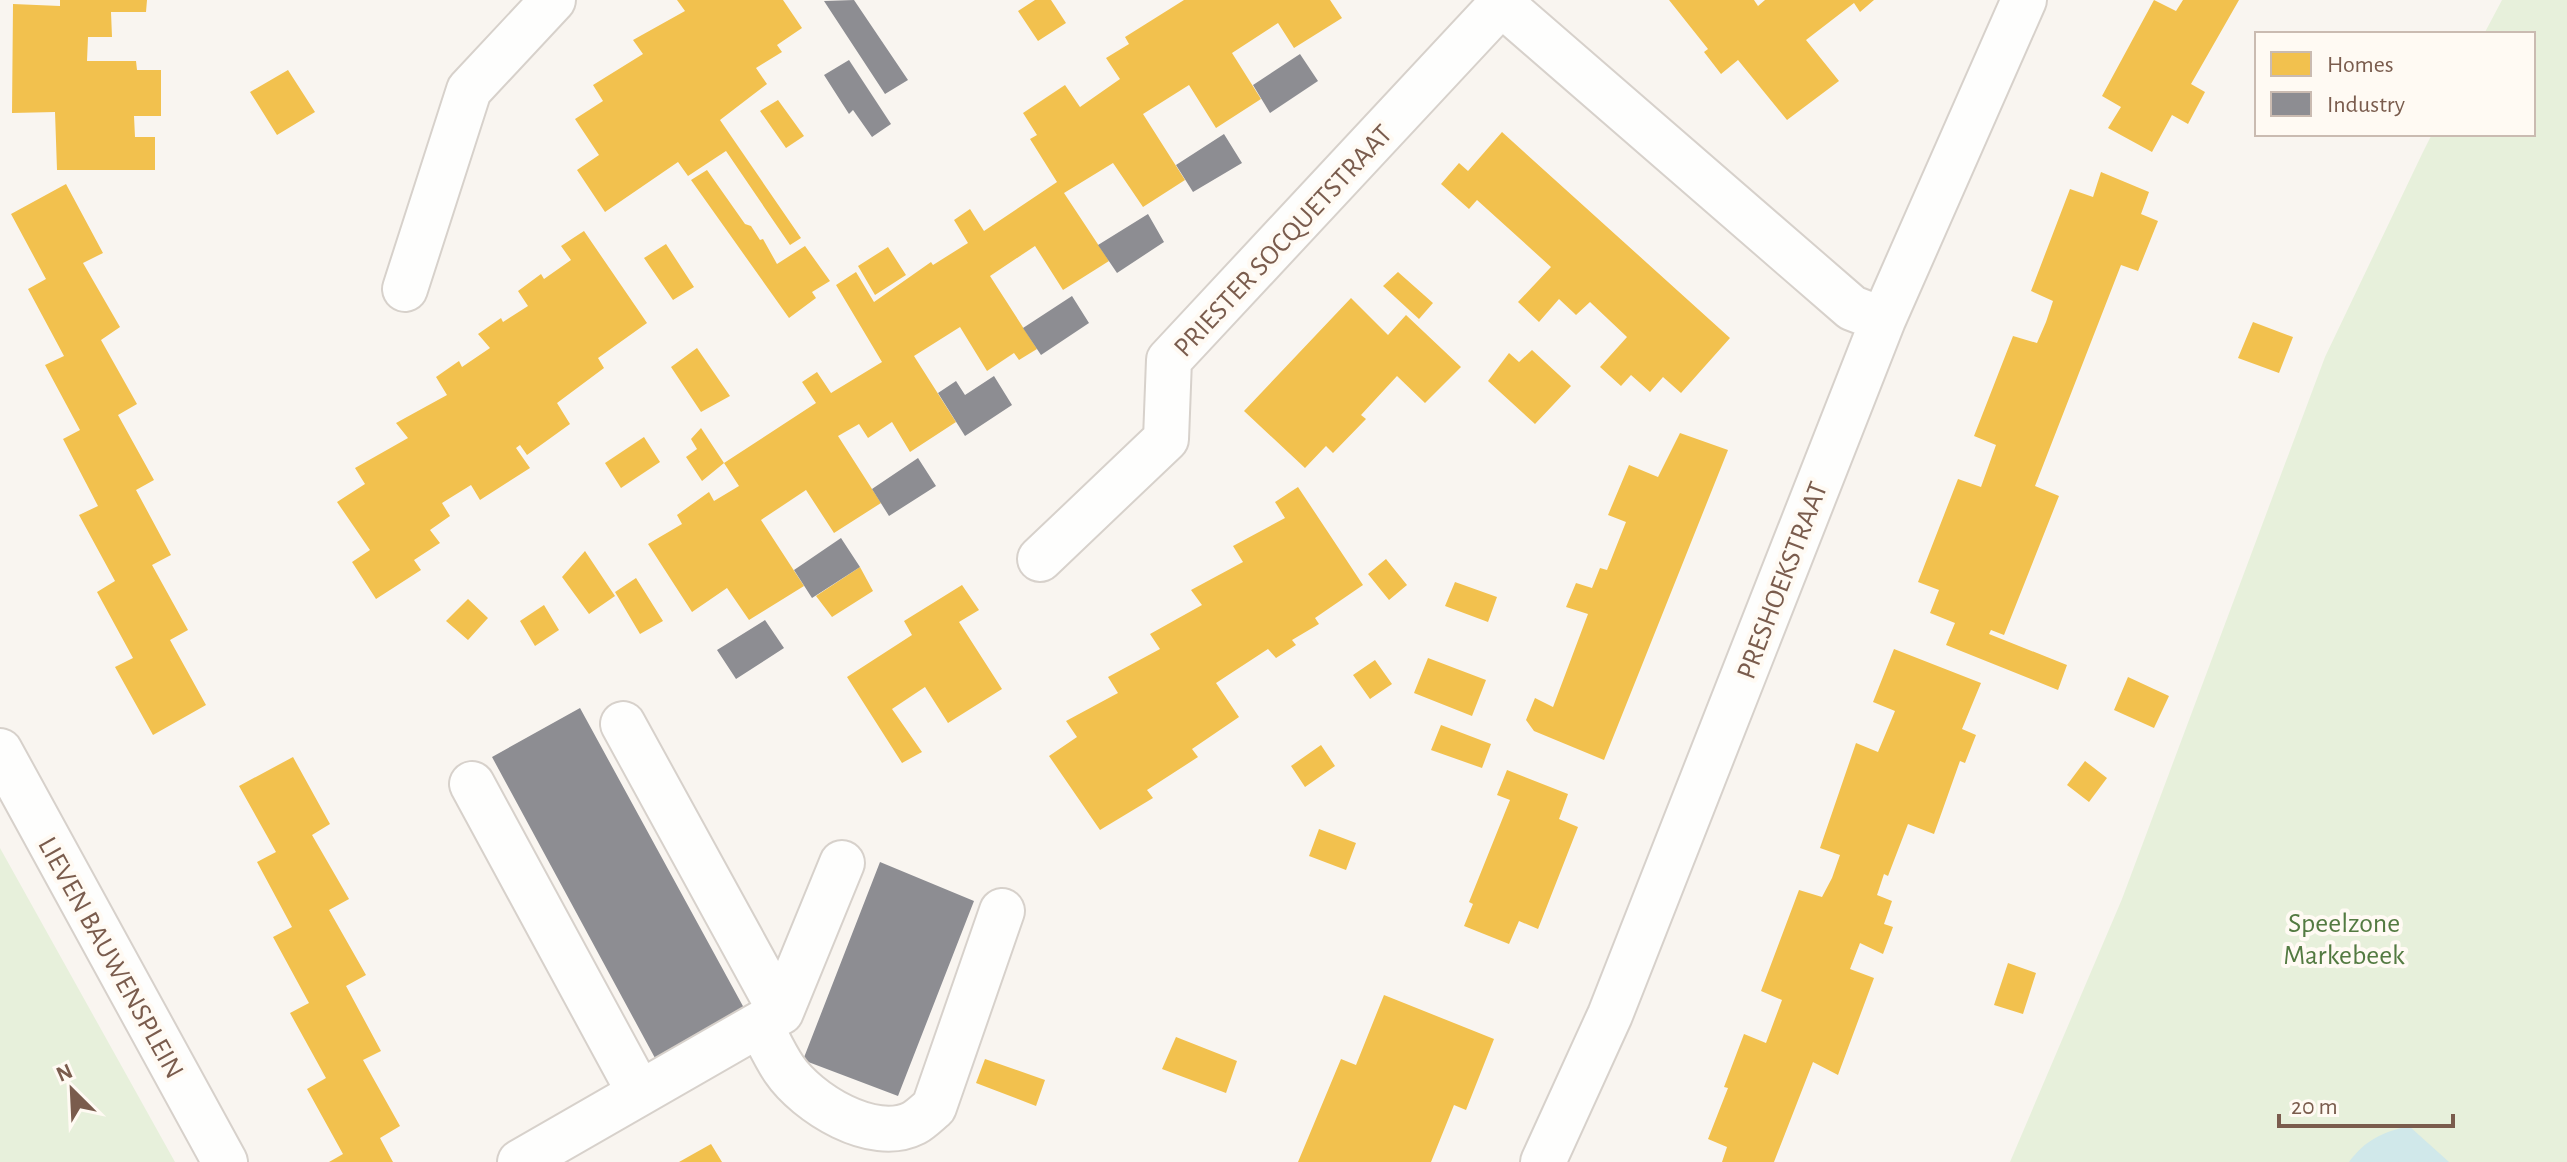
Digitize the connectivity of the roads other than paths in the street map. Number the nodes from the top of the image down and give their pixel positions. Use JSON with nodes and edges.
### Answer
{"nodes":[{"id":1,"x":553,"y":0,"type":"edge"},
{"id":2,"x":2024,"y":0,"type":"edge"},
{"id":3,"x":1499,"y":2,"type":"edge"},
{"id":4,"x":405,"y":289,"type":"dead end"},
{"id":5,"x":1883,"y":320,"type":"junction"},
{"id":6,"x":1040,"y":559,"type":"dead end"},
{"id":7,"x":623,"y":724,"type":"dead end"},
{"id":8,"x":0,"y":751,"type":"edge"},
{"id":9,"x":472,"y":784,"type":"dead end"},
{"id":10,"x":842,"y":863,"type":"dead end"},
{"id":11,"x":1002,"y":911,"type":"dead end"},
{"id":12,"x":770,"y":1019,"type":"junction"},
{"id":13,"x":639,"y":1092,"type":"junction"},
{"id":14,"x":225,"y":1162,"type":"edge"},
{"id":15,"x":520,"y":1162,"type":"edge"},
{"id":16,"x":1543,"y":1162,"type":"edge"}],
"edges":[{"from":1,"to":4,"type":"street"},
{"from":2,"to":5,"type":"street","name":"PRESHOEKSTRAAT"},
{"from":3,"to":5,"type":"street","name":"PRIESTER SOCQUETSTRAAT"},
{"from":3,"to":6,"type":"street","name":"PRIESTER SOCQUETSTRAAT"},
{"from":5,"to":16,"type":"street","name":"PRESHOEKSTRAAT"},
{"from":7,"to":12,"type":"street"},
{"from":8,"to":14,"type":"street","name":"LIEVEN BAUWENSPLEIN"},
{"from":9,"to":13,"type":"street"},
{"from":10,"to":12,"type":"street"},
{"from":11,"to":12,"type":"street"},
{"from":12,"to":13,"type":"street"},
{"from":13,"to":15,"type":"street"}]}
